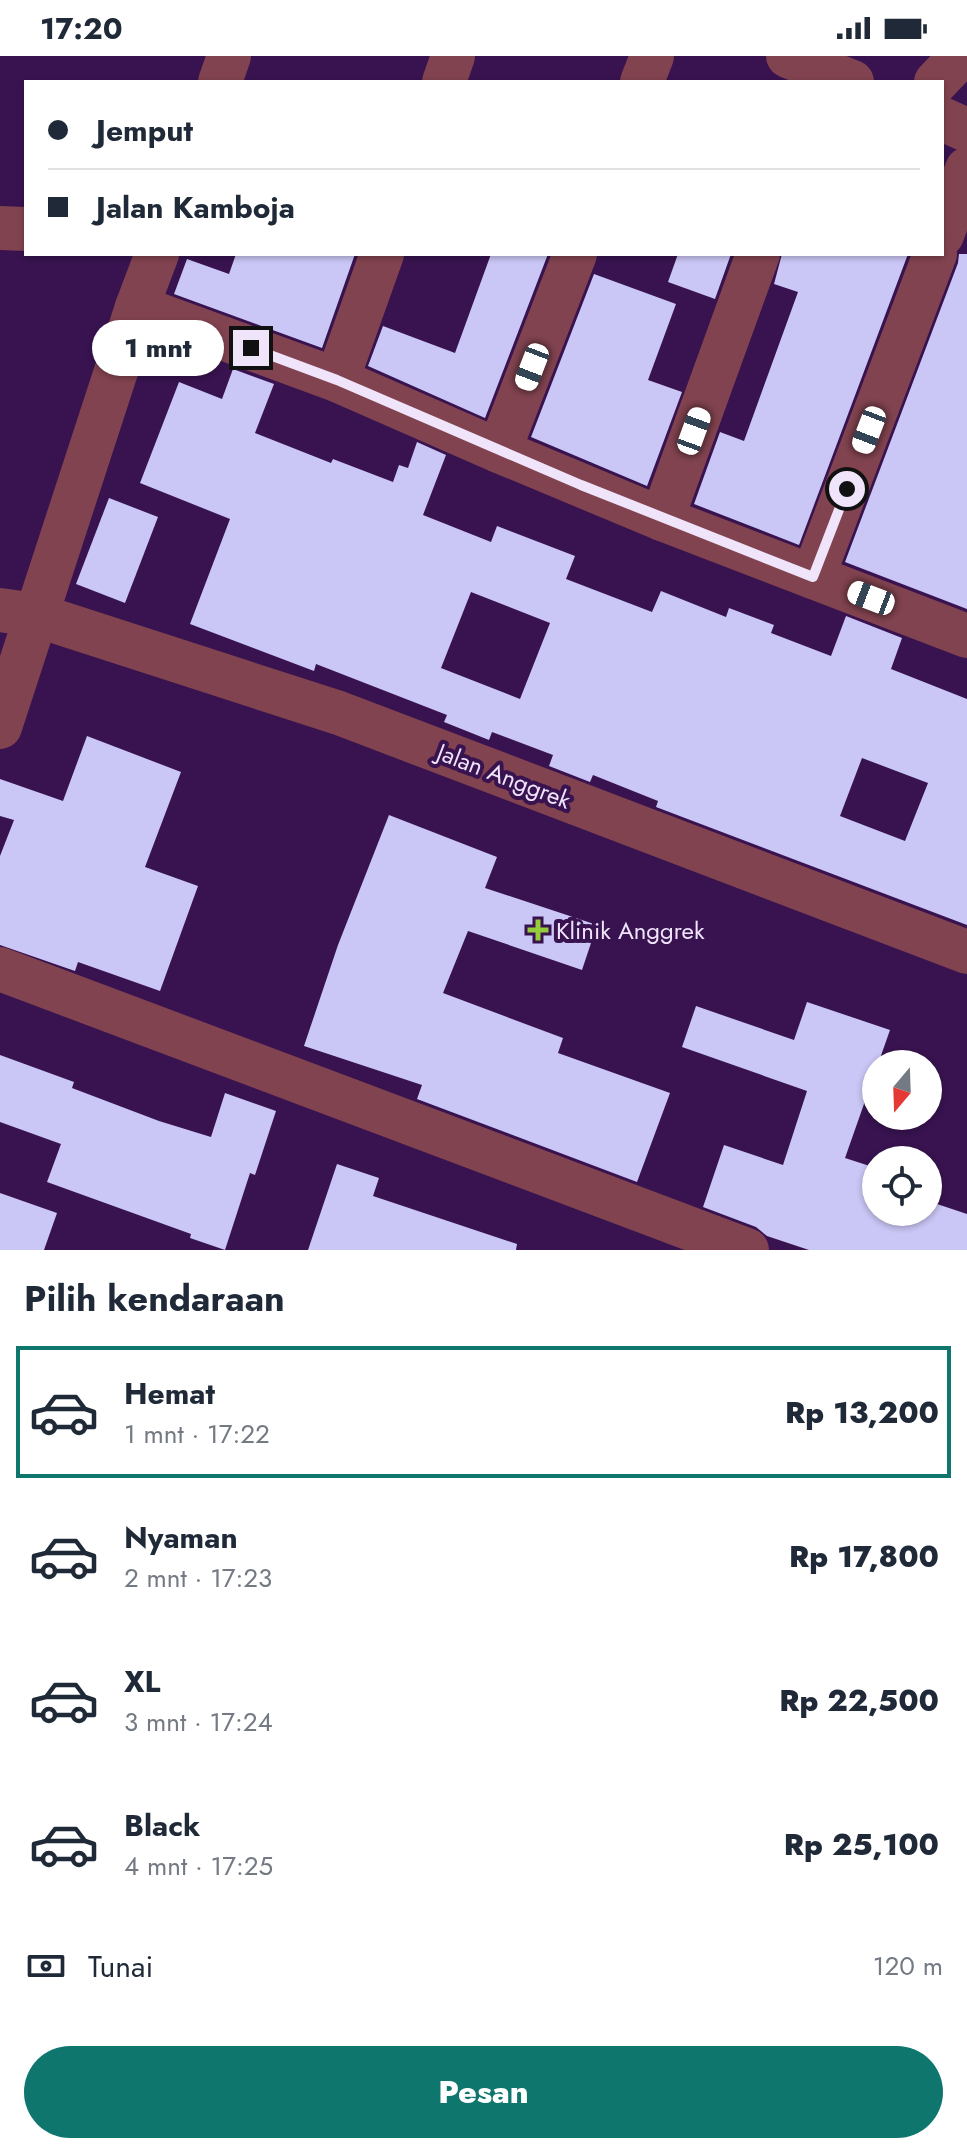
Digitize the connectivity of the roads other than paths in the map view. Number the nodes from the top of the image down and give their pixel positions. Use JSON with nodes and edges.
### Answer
{"nodes":[{"id":1,"x":229,"y":56,"type":"edge"},
{"id":2,"x":453,"y":56,"type":"edge"},
{"id":3,"x":652,"y":56,"type":"edge"},
{"id":4,"x":961,"y":56,"type":"edge"},
{"id":5,"x":221,"y":80,"type":"edge"},
{"id":6,"x":445,"y":80,"type":"edge"},
{"id":7,"x":643,"y":80,"type":"edge"},
{"id":8,"x":938,"y":80,"type":"edge"},
{"id":9,"x":944,"y":120,"type":"edge"},
{"id":10,"x":967,"y":130,"type":"edge"},
{"id":11,"x":967,"y":169,"type":"edge"},
{"id":12,"x":0,"y":228,"type":"edge"},
{"id":13,"x":24,"y":229,"type":"edge"},
{"id":14,"x":944,"y":230,"type":"edge"},
{"id":15,"x":156,"y":256,"type":"edge"},
{"id":16,"x":381,"y":256,"type":"edge"},
{"id":17,"x":574,"y":256,"type":"edge"},
{"id":18,"x":757,"y":256,"type":"edge"},
{"id":19,"x":934,"y":256,"type":"edge"},
{"id":20,"x":137,"y":307,"type":"junction"},
{"id":21,"x":337,"y":380,"type":"junction"},
{"id":22,"x":499,"y":451,"type":"junction"},
{"id":23,"x":662,"y":519,"type":"junction"},
{"id":24,"x":813,"y":577,"type":"junction"},
{"id":25,"x":18,"y":613,"type":"edge"},
{"id":26,"x":967,"y":636,"type":"edge"},
{"id":27,"x":0,"y":727,"type":"edge"},
{"id":28,"x":967,"y":952,"type":"edge"},
{"id":29,"x":0,"y":969,"type":"edge"},
{"id":30,"x":747,"y":1250,"type":"edge"}],
"edges":[{"from":1,"to":5,"type":"street"},
{"from":2,"to":6,"type":"street"},
{"from":3,"to":7,"type":"street"},
{"from":4,"to":8,"type":"street"},
{"from":9,"to":10,"type":"street"},
{"from":11,"to":14,"type":"street"},
{"from":12,"to":13,"type":"street"},
{"from":15,"to":20,"type":"street"},
{"from":16,"to":21,"type":"street"},
{"from":17,"to":22,"type":"street"},
{"from":18,"to":23,"type":"street"},
{"from":19,"to":24,"type":"street"},
{"from":20,"to":21,"type":"street"},
{"from":20,"to":25,"type":"street"},
{"from":21,"to":22,"type":"street"},
{"from":22,"to":23,"type":"street"},
{"from":23,"to":24,"type":"street"},
{"from":24,"to":26,"type":"street"},
{"from":25,"to":27,"type":"street"},
{"from":25,"to":28,"type":"street","name":"Jalan Anggrek"},
{"from":29,"to":30,"type":"street"}]}
